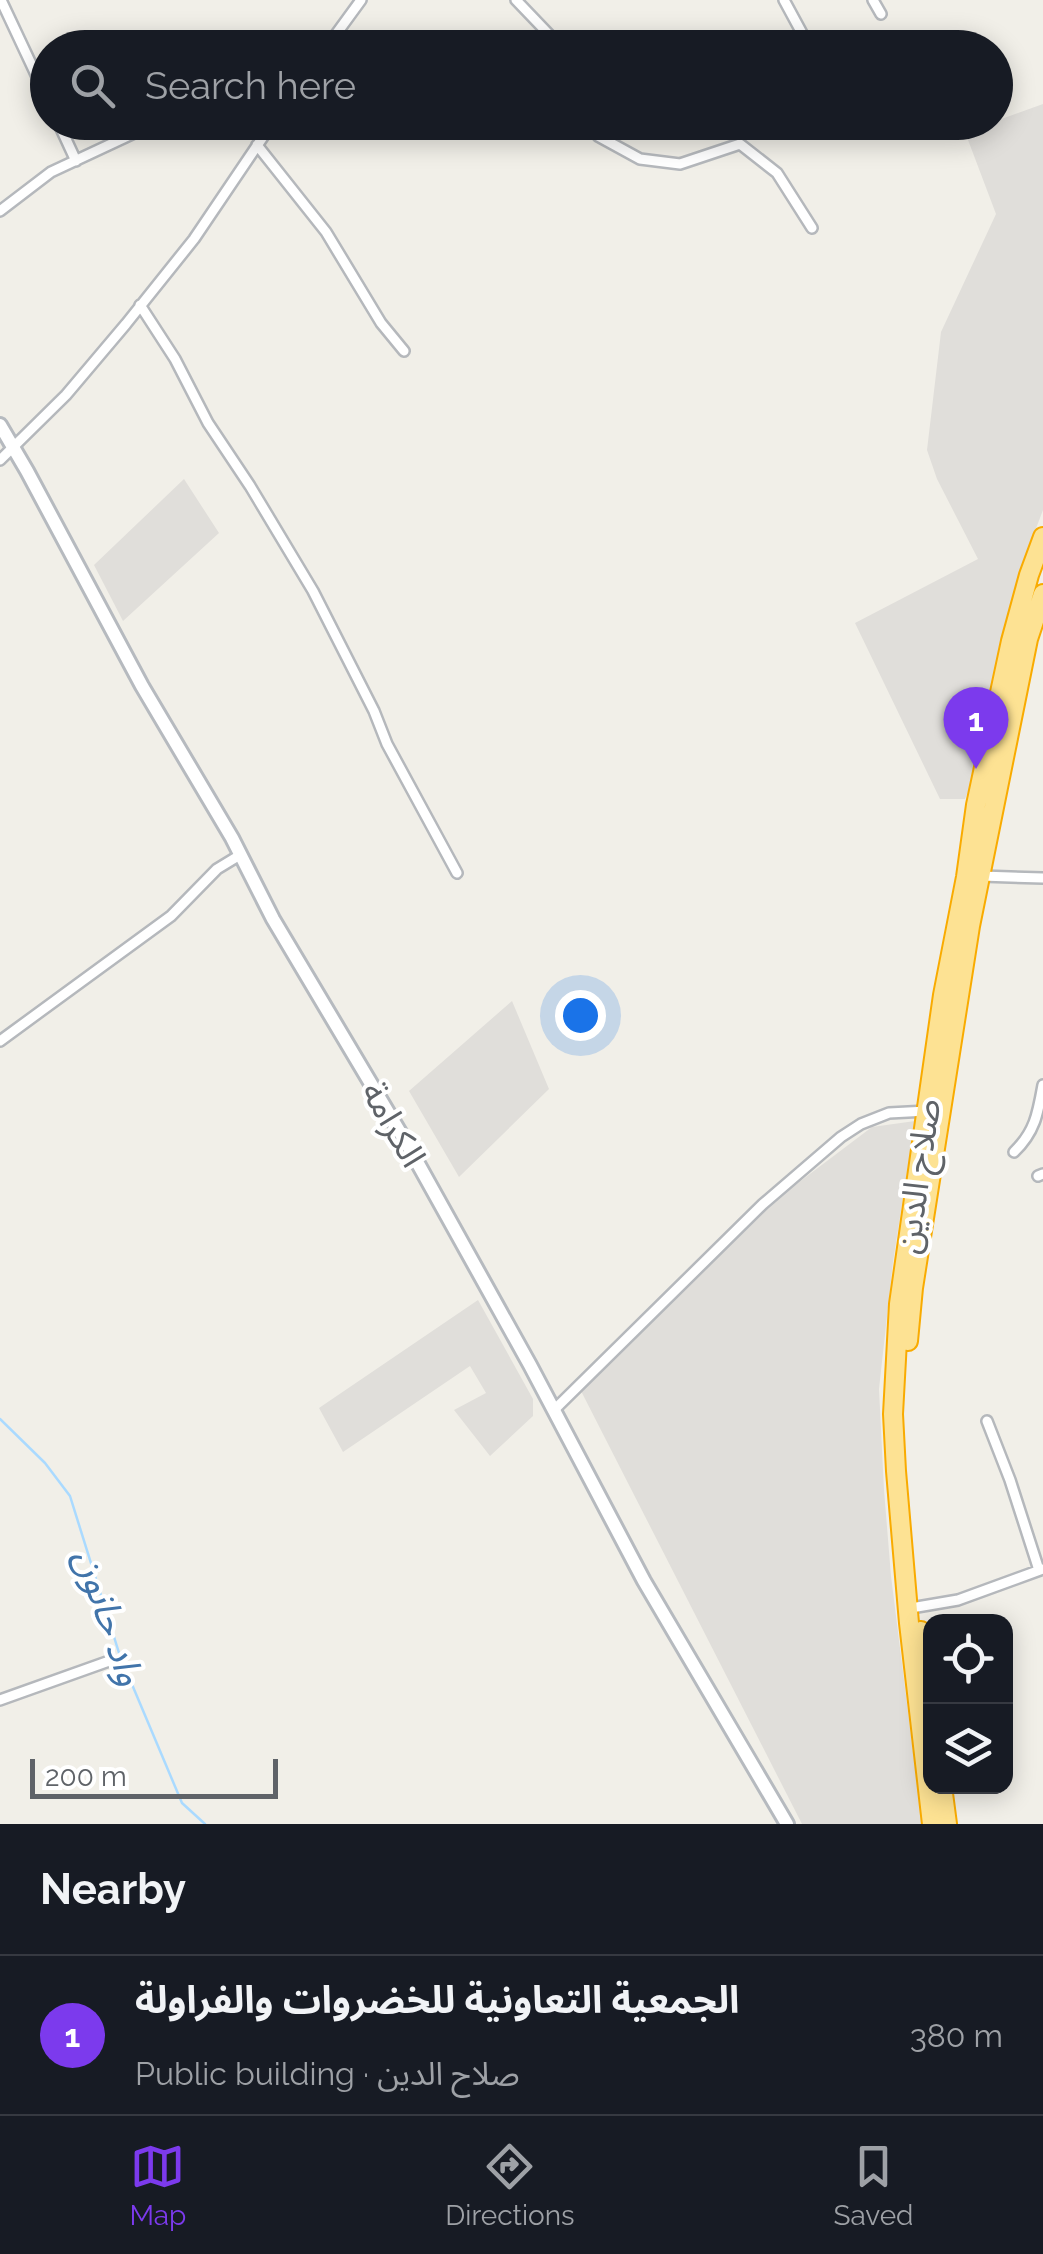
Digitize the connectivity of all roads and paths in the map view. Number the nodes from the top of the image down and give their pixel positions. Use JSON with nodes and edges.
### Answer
{"nodes":[{"id":1,"x":1,"y":0,"type":"edge"},
{"id":2,"x":516,"y":0,"type":"edge"},
{"id":3,"x":784,"y":0,"type":"edge"},
{"id":4,"x":873,"y":0,"type":"edge"},
{"id":5,"x":358,"y":2,"type":"edge"},
{"id":6,"x":880,"y":14,"type":"dead end"},
{"id":7,"x":338,"y":30,"type":"edge"},
{"id":8,"x":545,"y":30,"type":"edge"},
{"id":9,"x":800,"y":30,"type":"edge"},
{"id":10,"x":30,"y":62,"type":"edge"},
{"id":11,"x":66,"y":140,"type":"edge"},
{"id":12,"x":120,"y":140,"type":"edge"},
{"id":13,"x":261,"y":140,"type":"edge"},
{"id":14,"x":605,"y":140,"type":"edge"},
{"id":15,"x":258,"y":145,"type":"junction"},
{"id":16,"x":76,"y":161,"type":"junction"},
{"id":17,"x":0,"y":211,"type":"edge"},
{"id":18,"x":812,"y":228,"type":"dead end"},
{"id":19,"x":140,"y":305,"type":"junction"},
{"id":20,"x":404,"y":351,"type":"dead end"},
{"id":21,"x":0,"y":425,"type":"edge"},
{"id":22,"x":13,"y":448,"type":"junction"},
{"id":23,"x":0,"y":460,"type":"edge"},
{"id":24,"x":1043,"y":537,"type":"edge"},
{"id":25,"x":1043,"y":594,"type":"edge"},
{"id":26,"x":240,"y":854,"type":"junction"},
{"id":27,"x":456,"y":873,"type":"dead end"},
{"id":28,"x":980,"y":876,"type":"junction"},
{"id":29,"x":1043,"y":878,"type":"edge"},
{"id":30,"x":0,"y":1041,"type":"edge"},
{"id":31,"x":1043,"y":1085,"type":"edge"},
{"id":32,"x":927,"y":1111,"type":"junction"},
{"id":33,"x":1014,"y":1152,"type":"dead end"},
{"id":34,"x":554,"y":1410,"type":"junction"},
{"id":35,"x":987,"y":1421,"type":"dead end"},
{"id":36,"x":1041,"y":1569,"type":"edge"},
{"id":37,"x":917,"y":1607,"type":"junction"},
{"id":38,"x":923,"y":1647,"type":"edge"},
{"id":39,"x":112,"y":1660,"type":"dead end"},
{"id":40,"x":0,"y":1700,"type":"edge"},
{"id":41,"x":943,"y":1794,"type":"edge"},
{"id":42,"x":788,"y":1824,"type":"edge"},
{"id":43,"x":932,"y":1824,"type":"edge"},
{"id":44,"x":947,"y":1824,"type":"edge"}],
"edges":[{"from":1,"to":10,"type":"street"},
{"from":2,"to":8,"type":"street"},
{"from":3,"to":9,"type":"street"},
{"from":4,"to":6,"type":"street"},
{"from":5,"to":7,"type":"street"},
{"from":11,"to":16,"type":"street"},
{"from":12,"to":16,"type":"street"},
{"from":13,"to":15,"type":"street"},
{"from":14,"to":18,"type":"street"},
{"from":15,"to":19,"type":"street"},
{"from":15,"to":20,"type":"street"},
{"from":16,"to":17,"type":"street"},
{"from":19,"to":22,"type":"street"},
{"from":19,"to":27,"type":"street"},
{"from":21,"to":22,"type":"main road","name":"الكرامة"},
{"from":22,"to":23,"type":"street"},
{"from":22,"to":26,"type":"main road","name":"الكرامة"},
{"from":24,"to":32,"type":"highway","name":"صلاح الدين"},
{"from":25,"to":28,"type":"highway","name":"صلاح الدين"},
{"from":26,"to":30,"type":"street"},
{"from":26,"to":34,"type":"main road","name":"الكرامة"},
{"from":28,"to":29,"type":"street"},
{"from":28,"to":37,"type":"highway","name":"صلاح الدين"},
{"from":31,"to":33,"type":"street"},
{"from":32,"to":34,"type":"street"},
{"from":32,"to":43,"type":"highway","name":"صلاح الدين"},
{"from":34,"to":42,"type":"main road","name":"الكرامة"},
{"from":35,"to":36,"type":"street"},
{"from":36,"to":37,"type":"street"},
{"from":37,"to":38,"type":"highway","name":"صلاح الدين"},
{"from":39,"to":40,"type":"street"},
{"from":41,"to":44,"type":"highway"}]}
